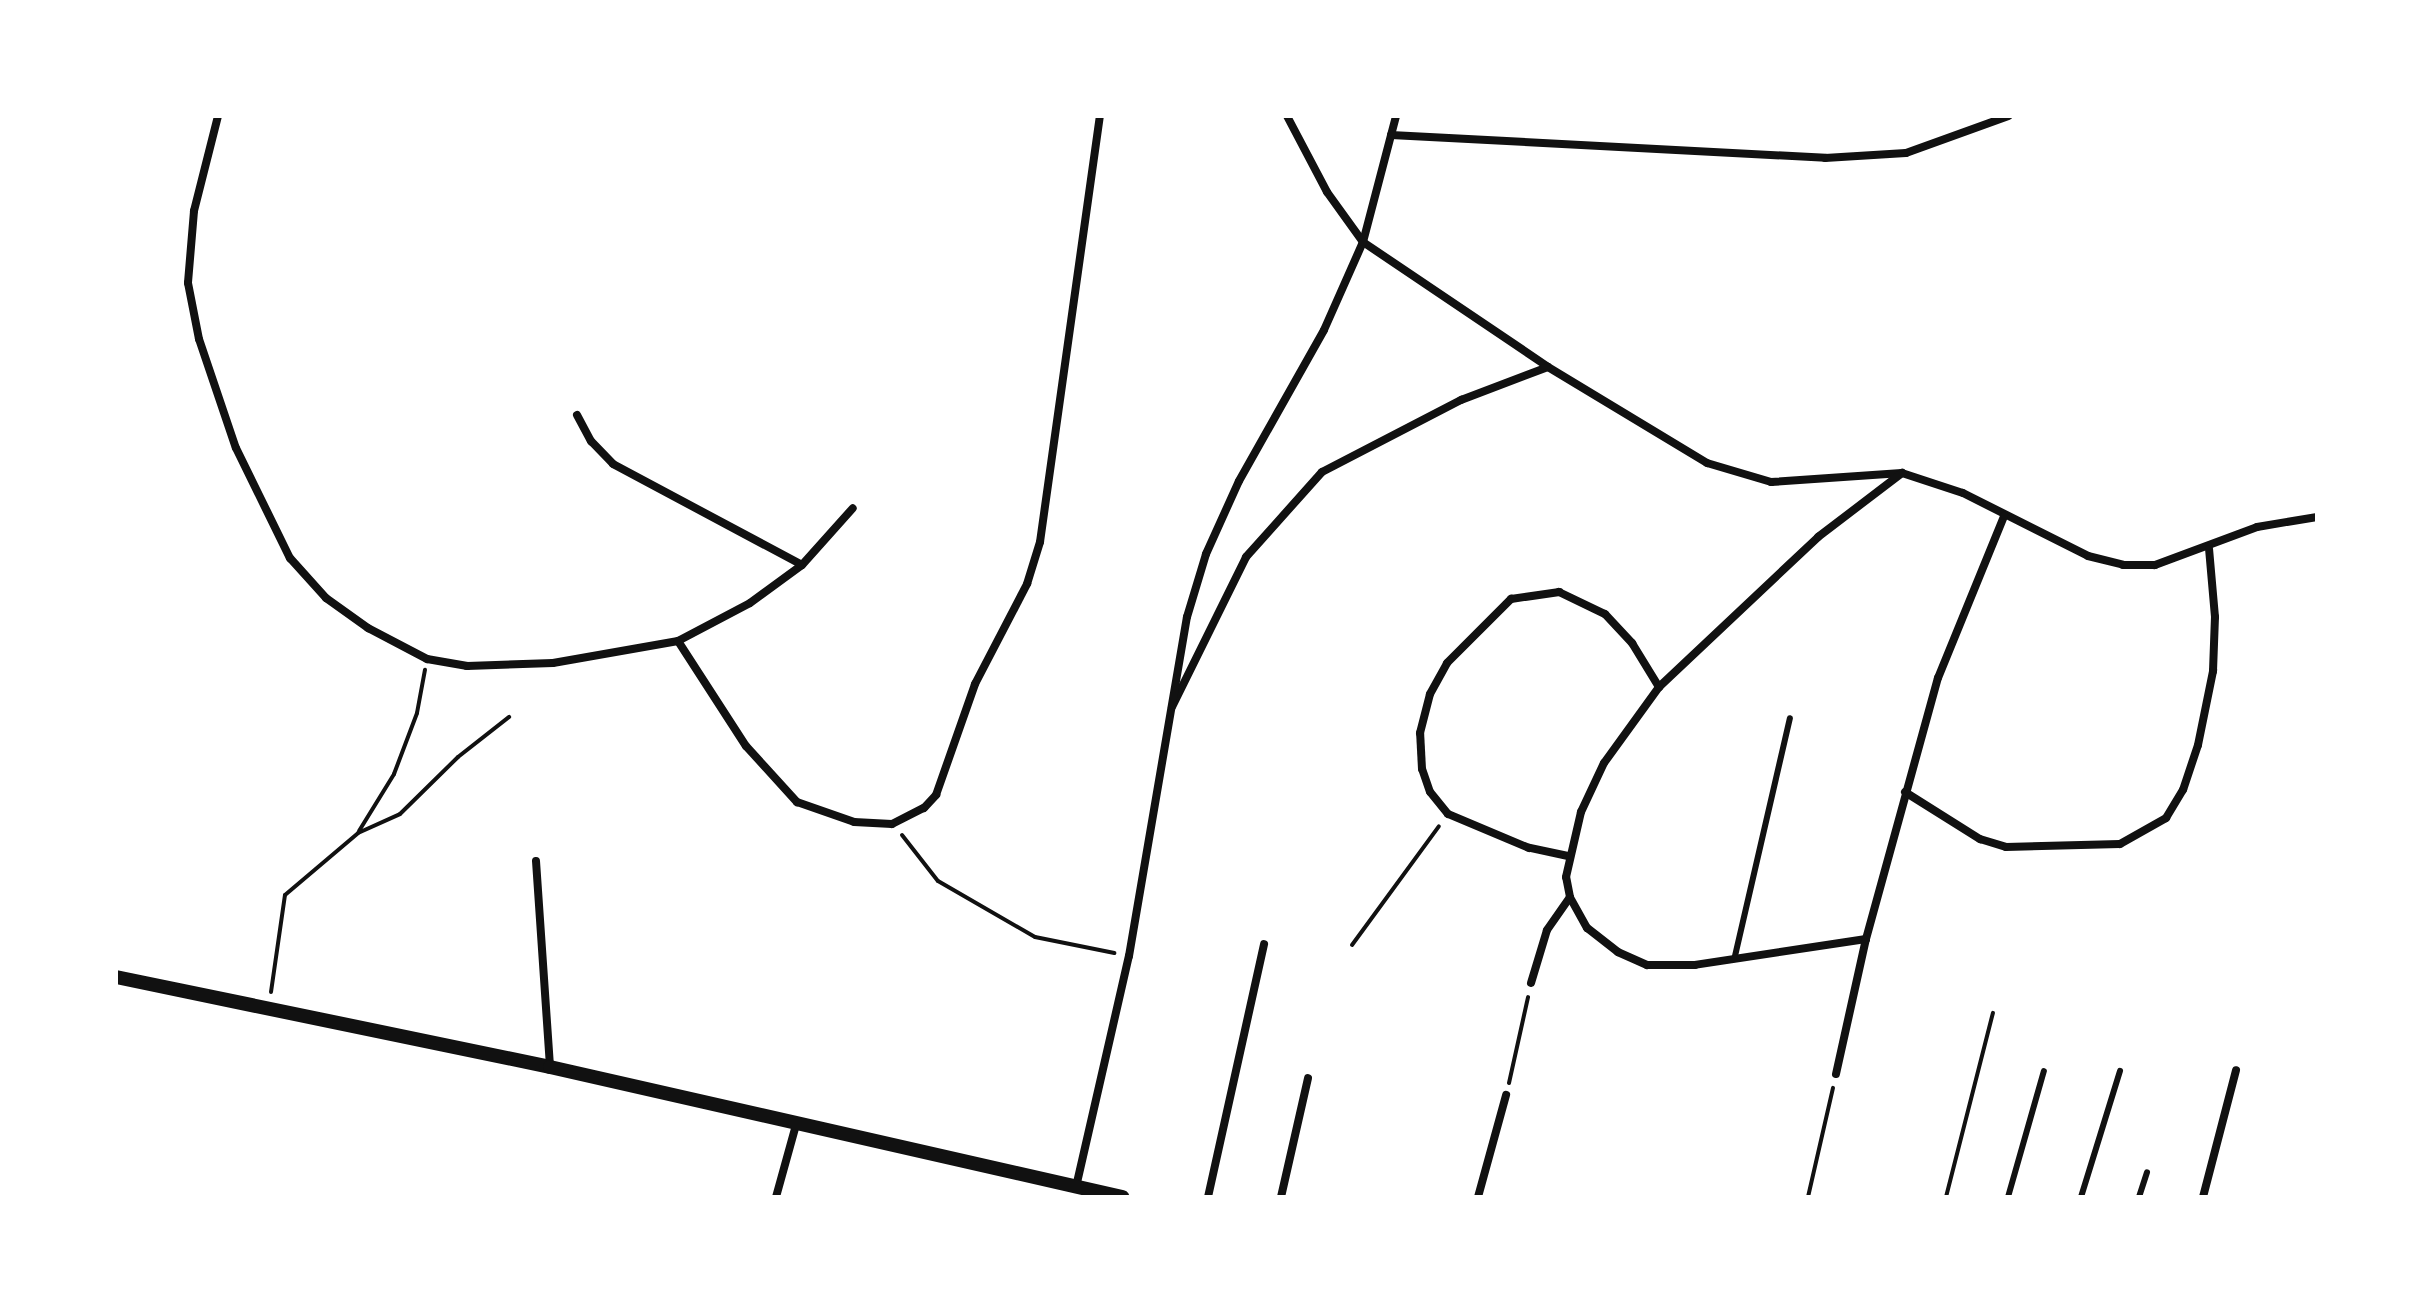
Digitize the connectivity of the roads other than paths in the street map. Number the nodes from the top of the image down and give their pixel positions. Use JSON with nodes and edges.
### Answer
{"nodes":[{"id":1,"x":218,"y":116,"type":"edge"},
{"id":2,"x":1100,"y":116,"type":"edge"},
{"id":3,"x":1287,"y":116,"type":"edge"},
{"id":4,"x":1396,"y":116,"type":"edge"},
{"id":5,"x":2008,"y":116,"type":"edge"},
{"id":6,"x":1391,"y":135,"type":"junction"},
{"id":7,"x":1363,"y":242,"type":"junction"},
{"id":8,"x":1548,"y":367,"type":"junction"},
{"id":9,"x":577,"y":415,"type":"dead end"},
{"id":10,"x":1902,"y":473,"type":"junction"},
{"id":11,"x":853,"y":508,"type":"dead end"},
{"id":12,"x":2004,"y":516,"type":"junction"},
{"id":13,"x":2317,"y":517,"type":"edge"},
{"id":14,"x":2209,"y":549,"type":"junction"},
{"id":15,"x":802,"y":565,"type":"junction"},
{"id":16,"x":678,"y":641,"type":"junction"},
{"id":17,"x":1659,"y":687,"type":"junction"},
{"id":18,"x":1169,"y":713,"type":"junction"},
{"id":19,"x":1790,"y":718,"type":"dead end"},
{"id":20,"x":1905,"y":792,"type":"junction"},
{"id":21,"x":1568,"y":856,"type":"junction"},
{"id":22,"x":536,"y":861,"type":"dead end"},
{"id":23,"x":1570,"y":897,"type":"junction"},
{"id":24,"x":1866,"y":939,"type":"junction"},
{"id":25,"x":1264,"y":944,"type":"dead end"},
{"id":26,"x":1735,"y":956,"type":"junction"},
{"id":27,"x":116,"y":977,"type":"edge"},
{"id":28,"x":1531,"y":983,"type":"road end"},
{"id":29,"x":550,"y":1067,"type":"junction"},
{"id":30,"x":2236,"y":1070,"type":"dead end"},
{"id":31,"x":2044,"y":1071,"type":"dead end"},
{"id":32,"x":2120,"y":1071,"type":"dead end"},
{"id":33,"x":1836,"y":1074,"type":"road end"},
{"id":34,"x":1308,"y":1078,"type":"dead end"},
{"id":35,"x":1506,"y":1095,"type":"road end"},
{"id":36,"x":796,"y":1125,"type":"junction"},
{"id":37,"x":2147,"y":1172,"type":"dead end"},
{"id":38,"x":1076,"y":1188,"type":"junction"},
{"id":39,"x":776,"y":1197,"type":"edge"},
{"id":40,"x":1122,"y":1197,"type":"edge"},
{"id":41,"x":1208,"y":1197,"type":"edge"},
{"id":42,"x":1281,"y":1197,"type":"edge"},
{"id":43,"x":1478,"y":1197,"type":"edge"},
{"id":44,"x":2008,"y":1197,"type":"edge"},
{"id":45,"x":2081,"y":1197,"type":"edge"},
{"id":46,"x":2139,"y":1197,"type":"edge"},
{"id":47,"x":2203,"y":1197,"type":"edge"}],
"edges":[{"from":1,"to":16,"type":"street"},
{"from":2,"to":16,"type":"street"},
{"from":3,"to":7,"type":"street"},
{"from":4,"to":6,"type":"street"},
{"from":5,"to":6,"type":"street"},
{"from":6,"to":7,"type":"street"},
{"from":7,"to":8,"type":"street"},
{"from":7,"to":18,"type":"street"},
{"from":8,"to":10,"type":"street"},
{"from":8,"to":18,"type":"street"},
{"from":9,"to":15,"type":"street"},
{"from":10,"to":12,"type":"street"},
{"from":10,"to":17,"type":"street"},
{"from":11,"to":15,"type":"street"},
{"from":12,"to":14,"type":"street"},
{"from":12,"to":20,"type":"street"},
{"from":13,"to":14,"type":"street"},
{"from":14,"to":20,"type":"street"},
{"from":15,"to":16,"type":"street"},
{"from":17,"to":21,"type":"street"},
{"from":17,"to":21,"type":"street"},
{"from":18,"to":38,"type":"street"},
{"from":19,"to":26,"type":"lane"},
{"from":20,"to":24,"type":"street"},
{"from":21,"to":23,"type":"street"},
{"from":22,"to":29,"type":"street"},
{"from":23,"to":26,"type":"street"},
{"from":23,"to":28,"type":"street"},
{"from":24,"to":26,"type":"street"},
{"from":24,"to":33,"type":"street"},
{"from":25,"to":41,"type":"street"},
{"from":27,"to":29,"type":"street"},
{"from":29,"to":36,"type":"street"},
{"from":30,"to":47,"type":"street"},
{"from":31,"to":44,"type":"lane"},
{"from":32,"to":45,"type":"lane"},
{"from":34,"to":42,"type":"street"},
{"from":35,"to":43,"type":"street"},
{"from":36,"to":38,"type":"street"},
{"from":36,"to":39,"type":"street"},
{"from":37,"to":46,"type":"lane"},
{"from":38,"to":40,"type":"street"}]}
